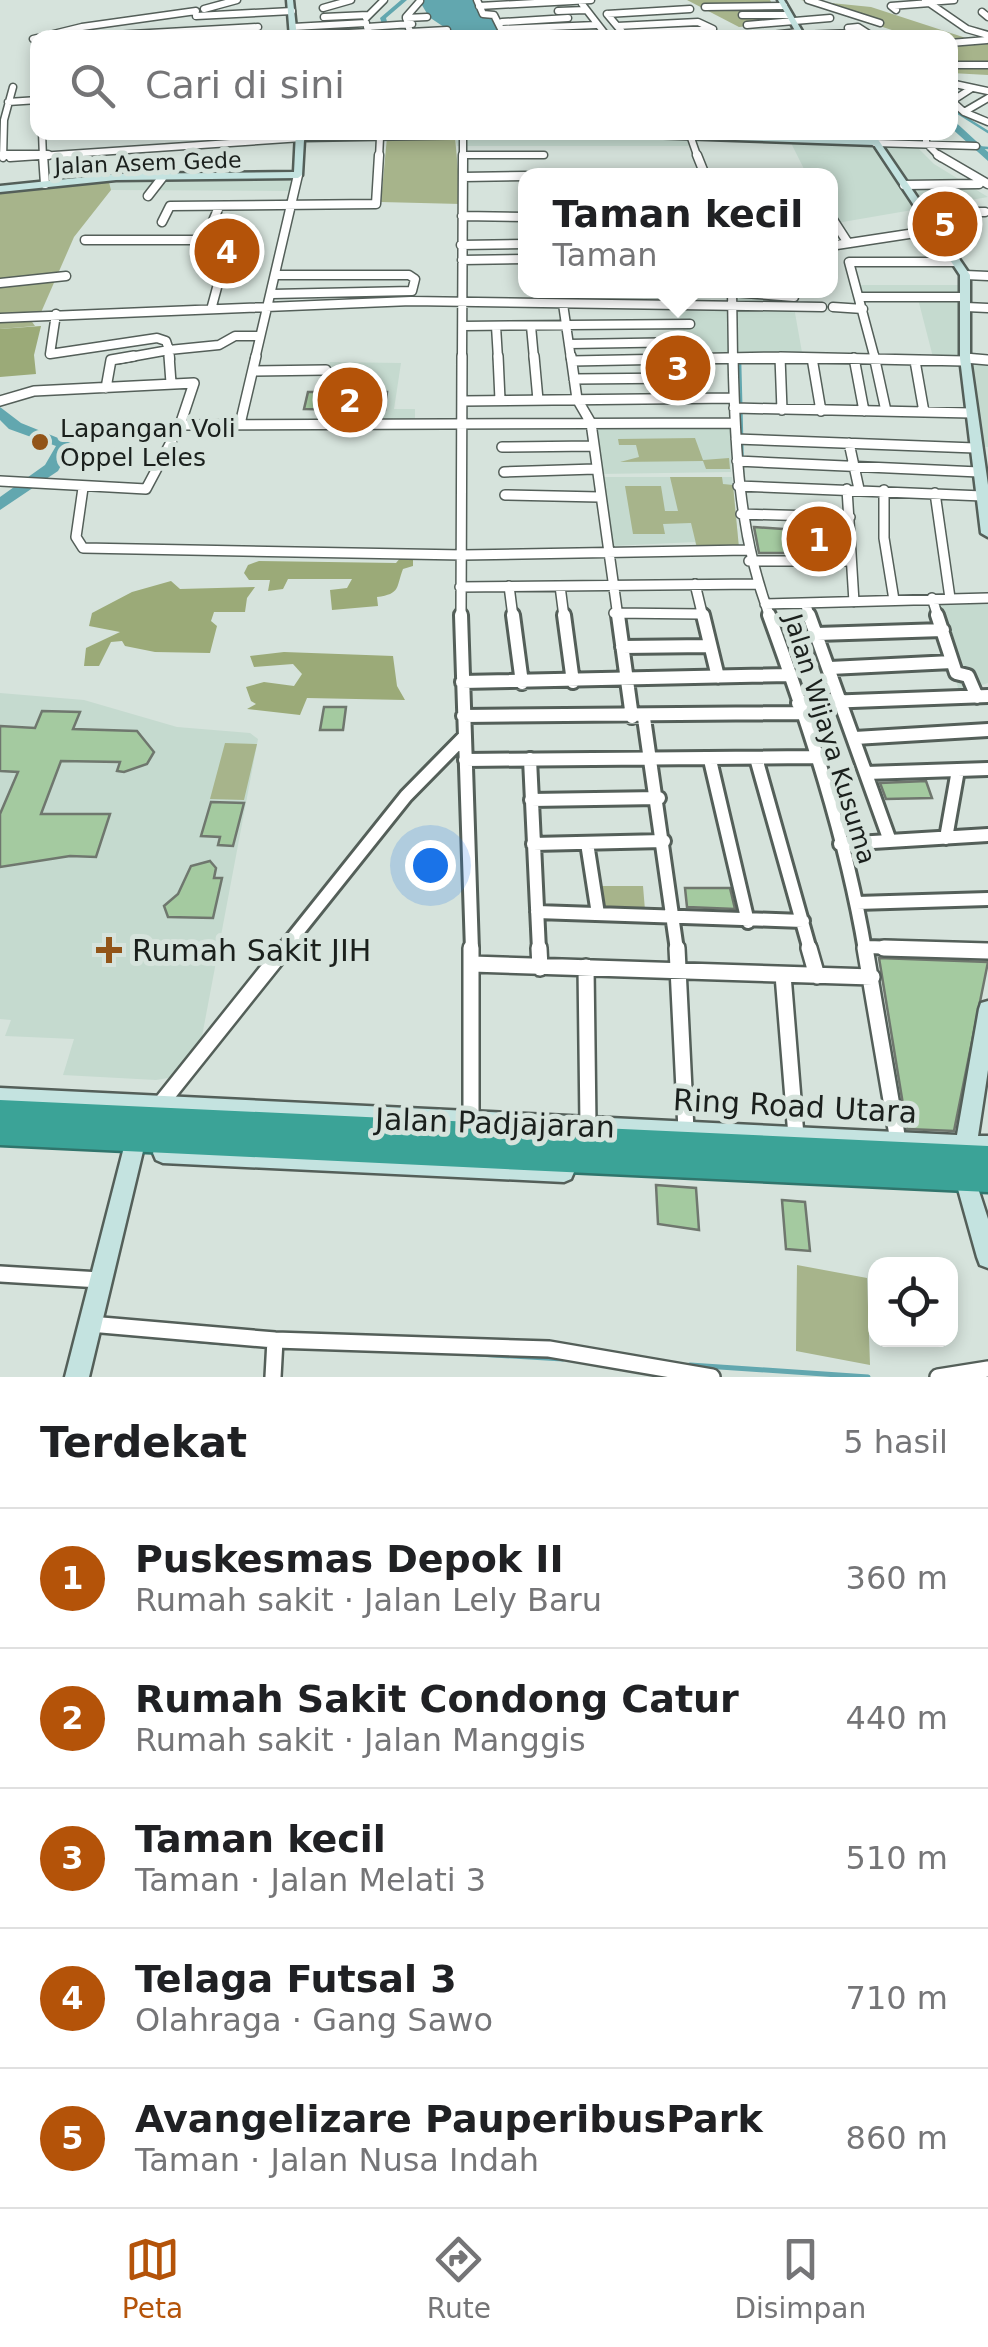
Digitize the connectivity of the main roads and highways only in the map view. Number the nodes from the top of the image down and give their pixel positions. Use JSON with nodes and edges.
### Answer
{"nodes":[{"id":1,"x":0,"y":1114,"type":"edge"},
{"id":2,"x":0,"y":1132,"type":"edge"},
{"id":3,"x":267,"y":1135,"type":"junction"},
{"id":4,"x":977,"y":1152,"type":"edge"},
{"id":5,"x":982,"y":1186,"type":"edge"}],
"edges":[{"from":1,"to":3,"type":"highway","name":"Jalan Padjajaran"},
{"from":2,"to":3,"type":"highway","name":"Jalan Padjajaran"},
{"from":3,"to":4,"type":"highway","name":"Jalan Padjajaran"},
{"from":3,"to":5,"type":"highway","name":"Jalan Padjajaran"}]}
